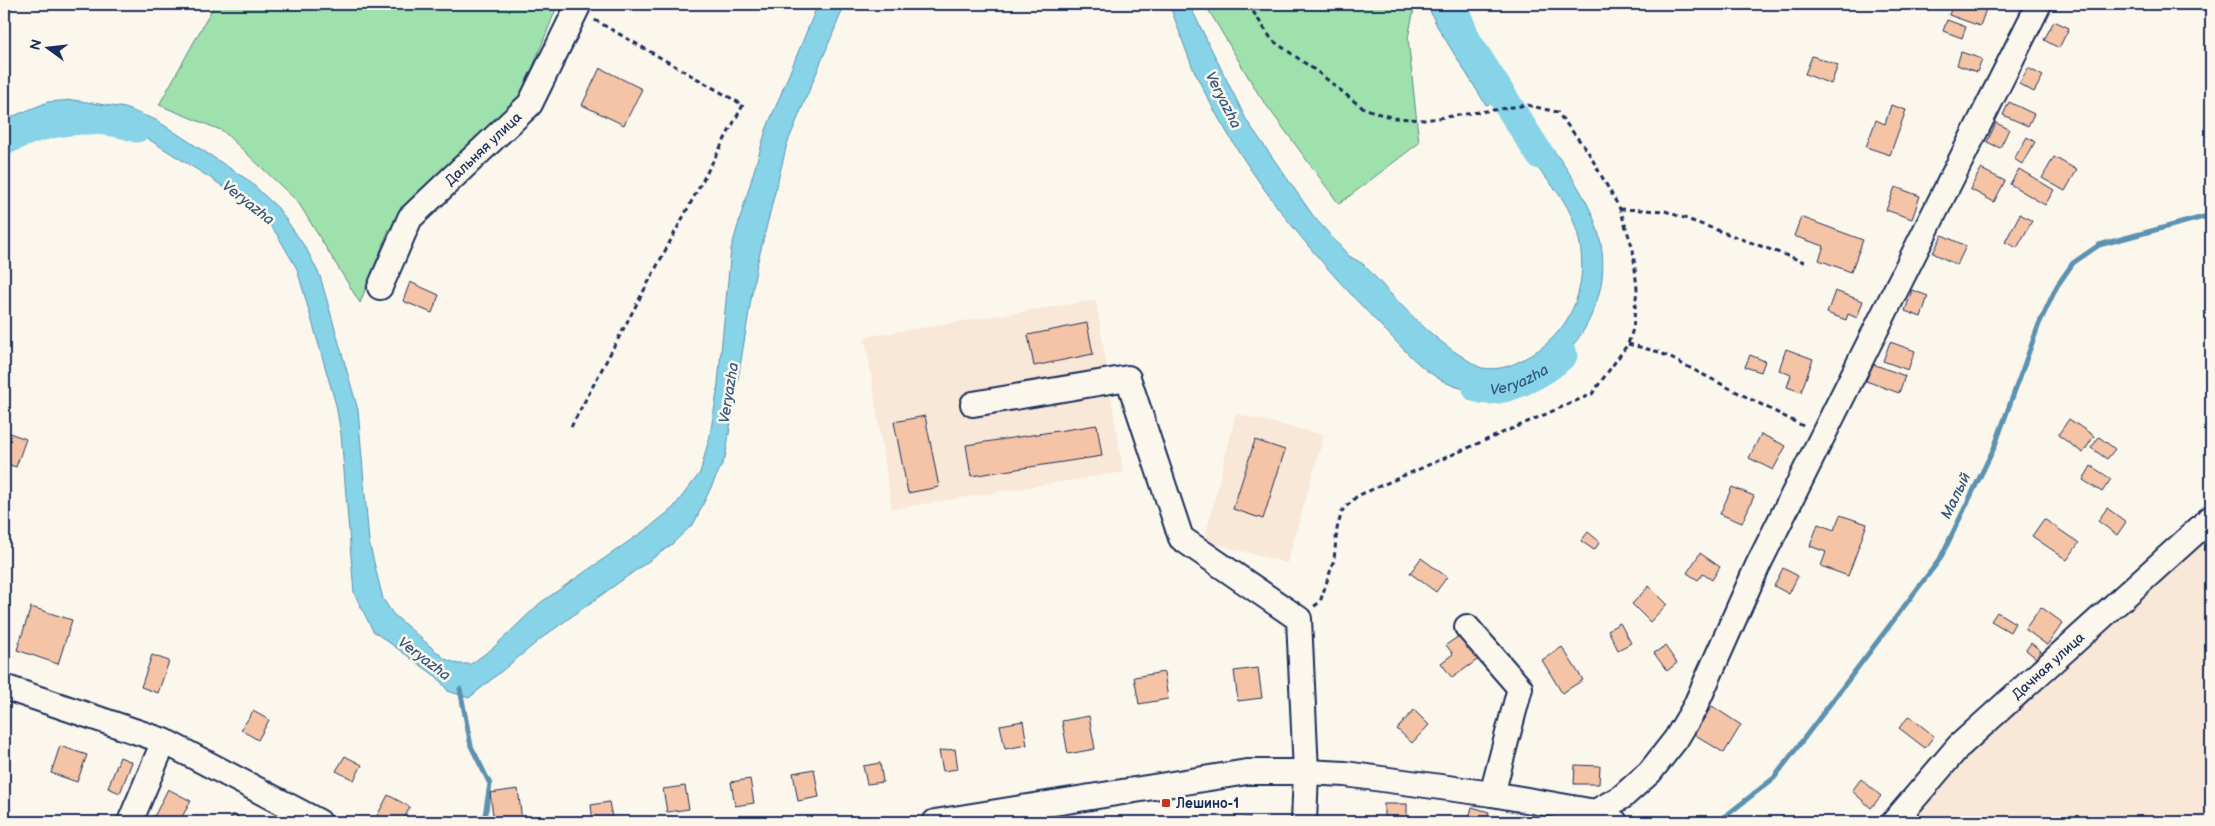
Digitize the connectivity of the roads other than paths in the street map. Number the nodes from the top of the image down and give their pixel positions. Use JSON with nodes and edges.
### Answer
{"nodes":[{"id":1,"x":579,"y":4,"type":"edge"},
{"id":2,"x":2039,"y":4,"type":"edge"},
{"id":3,"x":380,"y":287,"type":"dead end"},
{"id":4,"x":974,"y":404,"type":"dead end"},
{"id":5,"x":2211,"y":518,"type":"edge"},
{"id":6,"x":1467,"y":627,"type":"dead end"},
{"id":7,"x":4,"y":688,"type":"edge"},
{"id":8,"x":164,"y":741,"type":"junction"},
{"id":9,"x":1306,"y":772,"type":"junction"},
{"id":10,"x":1492,"y":794,"type":"junction"},
{"id":11,"x":1601,"y":819,"type":"edge"},
{"id":12,"x":130,"y":822,"type":"edge"},
{"id":13,"x":319,"y":822,"type":"edge"},
{"id":14,"x":935,"y":822,"type":"edge"},
{"id":15,"x":1304,"y":822,"type":"edge"},
{"id":16,"x":1894,"y":822,"type":"edge"}],
"edges":[{"from":1,"to":3,"type":"street","name":"Дальняя улица"},
{"from":2,"to":11,"type":"street"},
{"from":4,"to":9,"type":"street"},
{"from":5,"to":16,"type":"street","name":"Дачная улица"},
{"from":6,"to":10,"type":"street"},
{"from":7,"to":8,"type":"street"},
{"from":8,"to":12,"type":"street"},
{"from":8,"to":13,"type":"street"},
{"from":9,"to":10,"type":"street"},
{"from":9,"to":14,"type":"street"},
{"from":9,"to":15,"type":"street"},
{"from":10,"to":11,"type":"street"}]}
